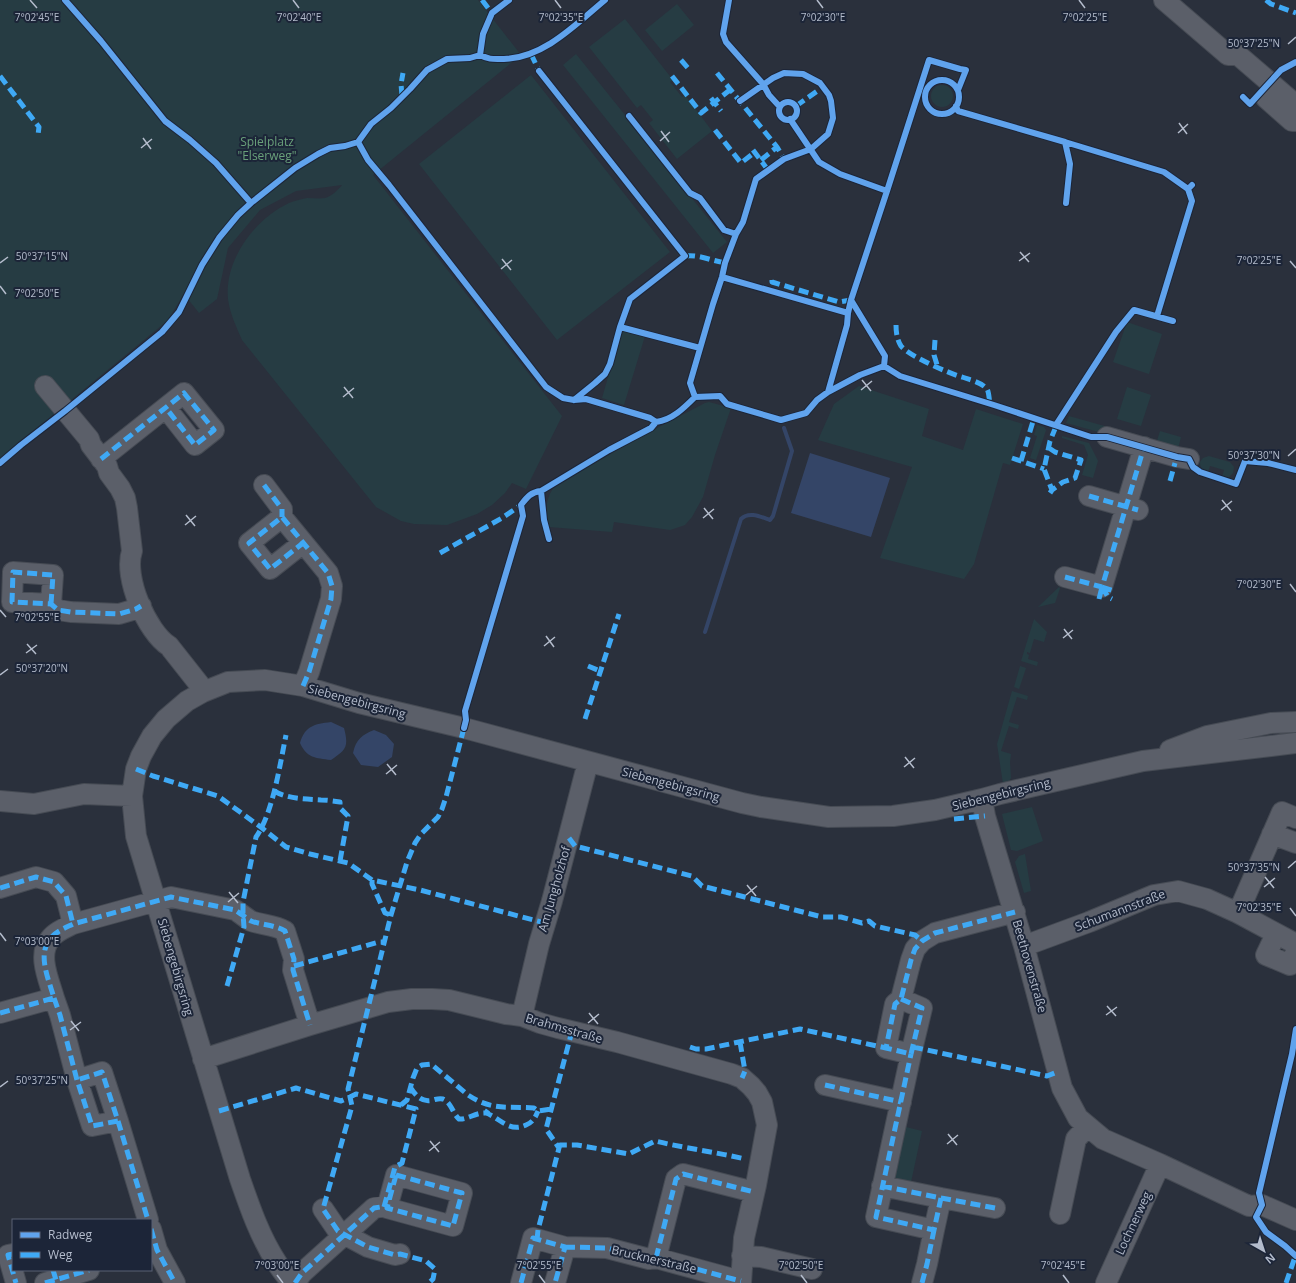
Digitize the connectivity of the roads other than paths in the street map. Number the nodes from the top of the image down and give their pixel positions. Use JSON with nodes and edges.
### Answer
{"nodes":[{"id":1,"x":1164,"y":0,"type":"edge"},
{"id":2,"x":1228,"y":55,"type":"junction"},
{"id":3,"x":1296,"y":105,"type":"edge"},
{"id":4,"x":1296,"y":121,"type":"edge"},
{"id":5,"x":45,"y":386,"type":"dead end"},
{"id":6,"x":166,"y":408,"type":"dead end"},
{"id":7,"x":1107,"y":436,"type":"dead end"},
{"id":8,"x":1144,"y":447,"type":"junction"},
{"id":9,"x":101,"y":459,"type":"junction"},
{"id":10,"x":1189,"y":459,"type":"dead end"},
{"id":11,"x":264,"y":485,"type":"dead end"},
{"id":12,"x":1089,"y":496,"type":"dead end"},
{"id":13,"x":1132,"y":508,"type":"junction"},
{"id":14,"x":282,"y":517,"type":"junction"},
{"id":15,"x":303,"y":543,"type":"junction"},
{"id":16,"x":1065,"y":577,"type":"dead end"},
{"id":17,"x":51,"y":604,"type":"dead end"},
{"id":18,"x":141,"y":606,"type":"junction"},
{"id":19,"x":303,"y":686,"type":"junction"},
{"id":20,"x":203,"y":692,"type":"junction"},
{"id":21,"x":1296,"y":722,"type":"edge"},
{"id":22,"x":1296,"y":743,"type":"edge"},
{"id":23,"x":1143,"y":761,"type":"junction"},
{"id":24,"x":588,"y":762,"type":"junction"},
{"id":25,"x":132,"y":796,"type":"junction"},
{"id":26,"x":982,"y":799,"type":"junction"},
{"id":27,"x":0,"y":801,"type":"edge"},
{"id":28,"x":1296,"y":818,"type":"edge"},
{"id":29,"x":1272,"y":834,"type":"junction"},
{"id":30,"x":1296,"y":844,"type":"edge"},
{"id":31,"x":0,"y":888,"type":"edge"},
{"id":32,"x":156,"y":901,"type":"junction"},
{"id":33,"x":1015,"y":912,"type":"junction"},
{"id":34,"x":1238,"y":914,"type":"junction"},
{"id":35,"x":73,"y":924,"type":"junction"},
{"id":36,"x":1276,"y":934,"type":"junction"},
{"id":37,"x":1296,"y":944,"type":"edge"},
{"id":38,"x":1024,"y":946,"type":"junction"},
{"id":39,"x":1296,"y":952,"type":"edge"},
{"id":40,"x":54,"y":998,"type":"junction"},
{"id":41,"x":901,"y":999,"type":"junction"},
{"id":42,"x":0,"y":1013,"type":"edge"},
{"id":43,"x":522,"y":1016,"type":"junction"},
{"id":44,"x":310,"y":1025,"type":"junction"},
{"id":45,"x":911,"y":1054,"type":"junction"},
{"id":46,"x":203,"y":1059,"type":"junction"},
{"id":47,"x":77,"y":1080,"type":"junction"},
{"id":48,"x":824,"y":1085,"type":"dead end"},
{"id":49,"x":900,"y":1102,"type":"junction"},
{"id":50,"x":118,"y":1121,"type":"junction"},
{"id":51,"x":1087,"y":1127,"type":"junction"},
{"id":52,"x":1160,"y":1164,"type":"junction"},
{"id":53,"x":882,"y":1186,"type":"junction"},
{"id":54,"x":754,"y":1192,"type":"junction"},
{"id":55,"x":941,"y":1198,"type":"junction"},
{"id":56,"x":387,"y":1206,"type":"dead end"},
{"id":57,"x":995,"y":1208,"type":"dead end"},
{"id":58,"x":323,"y":1209,"type":"dead end"},
{"id":59,"x":1060,"y":1214,"type":"dead end"},
{"id":60,"x":148,"y":1219,"type":"edge"},
{"id":61,"x":1296,"y":1220,"type":"edge"},
{"id":62,"x":934,"y":1230,"type":"junction"},
{"id":63,"x":344,"y":1234,"type":"junction"},
{"id":64,"x":152,"y":1236,"type":"edge"},
{"id":65,"x":565,"y":1247,"type":"junction"},
{"id":66,"x":154,"y":1251,"type":"edge"},
{"id":67,"x":12,"y":1254,"type":"edge"},
{"id":68,"x":400,"y":1254,"type":"dead end"},
{"id":69,"x":742,"y":1256,"type":"junction"},
{"id":70,"x":656,"y":1258,"type":"junction"},
{"id":71,"x":12,"y":1269,"type":"edge"},
{"id":72,"x":812,"y":1269,"type":"dead end"},
{"id":73,"x":13,"y":1271,"type":"edge"},
{"id":74,"x":84,"y":1271,"type":"edge"},
{"id":75,"x":52,"y":1278,"type":"edge"},
{"id":76,"x":741,"y":1282,"type":"edge"},
{"id":77,"x":16,"y":1283,"type":"edge"},
{"id":78,"x":175,"y":1283,"type":"edge"},
{"id":79,"x":292,"y":1283,"type":"edge"},
{"id":80,"x":295,"y":1283,"type":"edge"},
{"id":81,"x":521,"y":1283,"type":"edge"},
{"id":82,"x":555,"y":1283,"type":"edge"},
{"id":83,"x":922,"y":1283,"type":"edge"},
{"id":84,"x":1106,"y":1283,"type":"edge"}],
"edges":[{"from":1,"to":2,"type":"street"},
{"from":2,"to":3,"type":"street"},
{"from":2,"to":4,"type":"street"},
{"from":5,"to":9,"type":"street"},
{"from":6,"to":9,"type":"street"},
{"from":7,"to":8,"type":"street"},
{"from":8,"to":10,"type":"street"},
{"from":8,"to":13,"type":"street"},
{"from":9,"to":18,"type":"street"},
{"from":11,"to":14,"type":"street"},
{"from":12,"to":13,"type":"street"},
{"from":13,"to":16,"type":"street"},
{"from":14,"to":15,"type":"street"},
{"from":14,"to":15,"type":"street"},
{"from":15,"to":19,"type":"street"},
{"from":17,"to":18,"type":"street"},
{"from":18,"to":20,"type":"street"},
{"from":19,"to":20,"type":"street","name":"Siebengebirgsring"},
{"from":19,"to":24,"type":"street","name":"Siebengebirgsring"},
{"from":20,"to":25,"type":"street","name":"Siebengebirgsring"},
{"from":21,"to":23,"type":"street","name":"Siebengebirgsring"},
{"from":22,"to":23,"type":"street","name":"Siebengebirgsring"},
{"from":23,"to":26,"type":"street","name":"Siebengebirgsring"},
{"from":24,"to":26,"type":"street","name":"Siebengebirgsring"},
{"from":24,"to":43,"type":"street","name":"Am Jungholzhof"},
{"from":25,"to":27,"type":"street"},
{"from":25,"to":32,"type":"street","name":"Siebengebirgsring"},
{"from":26,"to":33,"type":"street","name":"Beethovenstraße"},
{"from":28,"to":29,"type":"street"},
{"from":29,"to":30,"type":"street"},
{"from":29,"to":34,"type":"street"},
{"from":31,"to":35,"type":"street"},
{"from":32,"to":35,"type":"street"},
{"from":32,"to":44,"type":"street"},
{"from":32,"to":46,"type":"street","name":"Siebengebirgsring"},
{"from":33,"to":38,"type":"street","name":"Beethovenstraße"},
{"from":33,"to":41,"type":"street"},
{"from":34,"to":36,"type":"street","name":"Schumannstraße"},
{"from":34,"to":38,"type":"street","name":"Schumannstraße"},
{"from":35,"to":40,"type":"street"},
{"from":36,"to":37,"type":"street","name":"Schumannstraße"},
{"from":36,"to":39,"type":"street"},
{"from":38,"to":51,"type":"street","name":"Beethovenstraße"},
{"from":40,"to":42,"type":"street"},
{"from":40,"to":47,"type":"street"},
{"from":41,"to":45,"type":"street"},
{"from":41,"to":45,"type":"street"},
{"from":43,"to":44,"type":"street","name":"Brahmsstraße"},
{"from":43,"to":54,"type":"street","name":"Brahmsstraße"},
{"from":44,"to":46,"type":"street","name":"Brahmsstraße"},
{"from":45,"to":49,"type":"street"},
{"from":46,"to":79,"type":"street","name":"Siebengebirgsring"},
{"from":47,"to":50,"type":"street"},
{"from":47,"to":50,"type":"street"},
{"from":48,"to":49,"type":"street"},
{"from":49,"to":53,"type":"street"},
{"from":50,"to":60,"type":"street"},
{"from":51,"to":52,"type":"street","name":"Beethovenstraße"},
{"from":51,"to":59,"type":"street"},
{"from":52,"to":61,"type":"street","name":"Beethovenstraße"},
{"from":52,"to":84,"type":"street","name":"Lochnerweg"},
{"from":53,"to":55,"type":"street"},
{"from":53,"to":62,"type":"street"},
{"from":54,"to":69,"type":"street","name":"Brahmsstraße"},
{"from":54,"to":70,"type":"street"},
{"from":55,"to":57,"type":"street"},
{"from":55,"to":62,"type":"street"},
{"from":56,"to":63,"type":"street"},
{"from":58,"to":63,"type":"street"},
{"from":62,"to":83,"type":"street"},
{"from":63,"to":68,"type":"street"},
{"from":63,"to":80,"type":"street"},
{"from":64,"to":66,"type":"street"},
{"from":65,"to":70,"type":"street","name":"Brucknerstraße"},
{"from":65,"to":81,"type":"street","name":"Brucknerstraße"},
{"from":65,"to":82,"type":"street"},
{"from":66,"to":78,"type":"street"},
{"from":67,"to":71,"type":"street"},
{"from":69,"to":72,"type":"street"},
{"from":69,"to":76,"type":"street","name":"Brahmsstraße"},
{"from":70,"to":76,"type":"street","name":"Brucknerstraße"},
{"from":73,"to":77,"type":"street"},
{"from":74,"to":75,"type":"street"}]}
